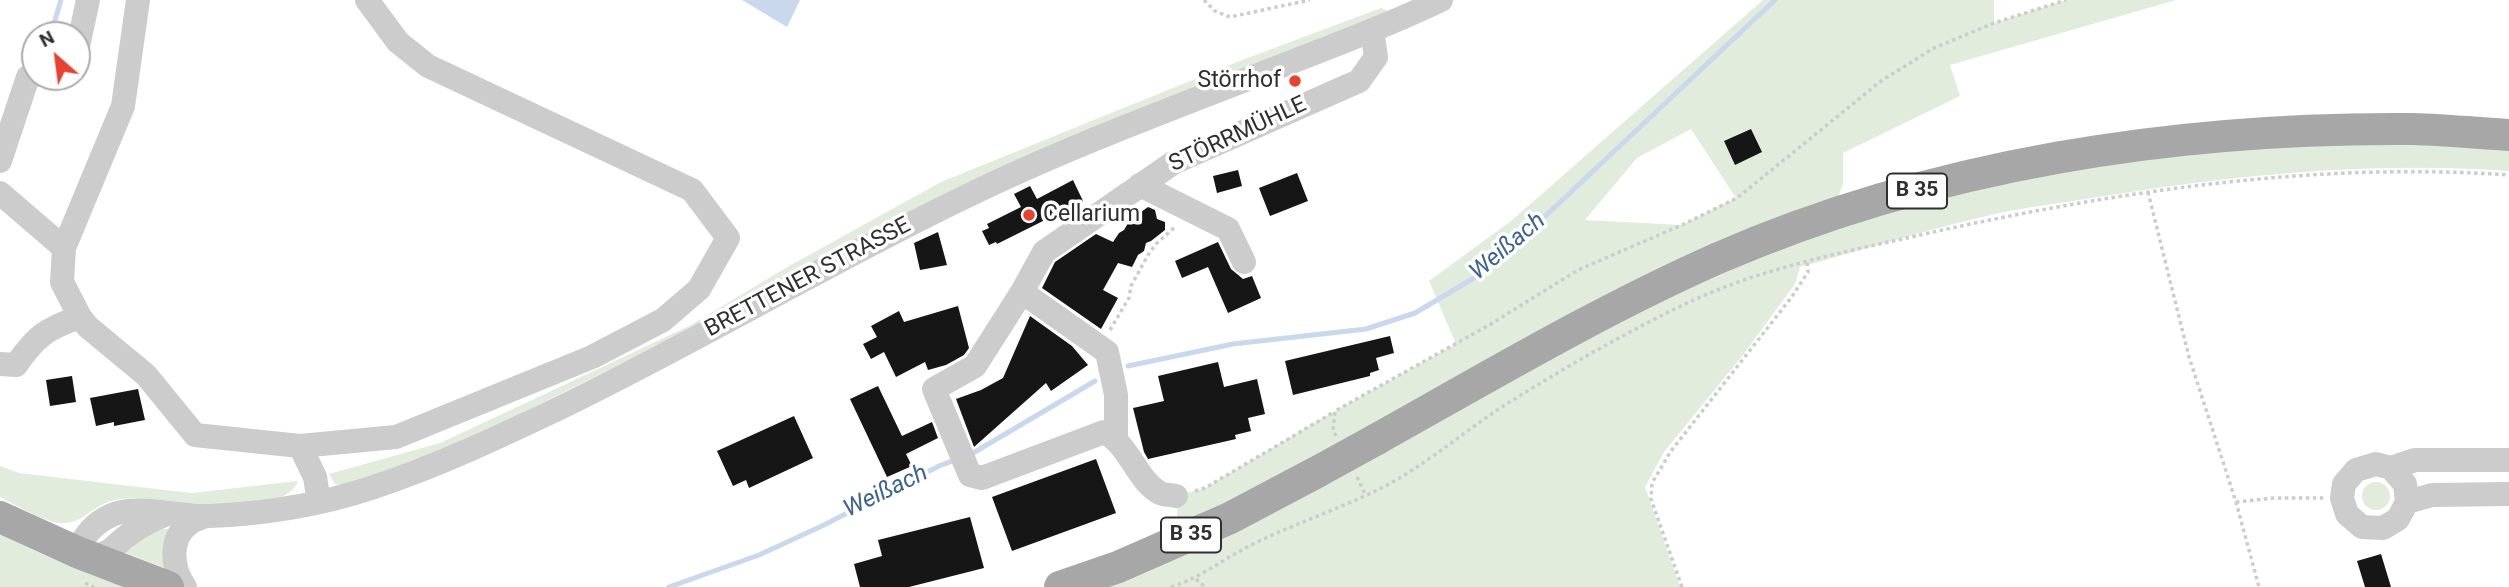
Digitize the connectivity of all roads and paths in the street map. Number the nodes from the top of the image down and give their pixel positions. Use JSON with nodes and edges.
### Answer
{"nodes":[{"id":1,"x":88,"y":0,"type":"edge"},
{"id":2,"x":138,"y":0,"type":"edge"},
{"id":3,"x":367,"y":0,"type":"edge"},
{"id":4,"x":1204,"y":0,"type":"edge"},
{"id":5,"x":1310,"y":0,"type":"edge"},
{"id":6,"x":1441,"y":0,"type":"edge"},
{"id":7,"x":2066,"y":0,"type":"edge"},
{"id":8,"x":83,"y":21,"type":"edge"},
{"id":9,"x":1372,"y":30,"type":"junction"},
{"id":10,"x":23,"y":91,"type":"edge"},
{"id":11,"x":2509,"y":135,"type":"edge"},
{"id":12,"x":0,"y":161,"type":"edge"},
{"id":13,"x":2509,"y":175,"type":"edge"},
{"id":14,"x":1140,"y":185,"type":"junction"},
{"id":15,"x":0,"y":192,"type":"edge"},
{"id":16,"x":2148,"y":192,"type":"junction"},
{"id":17,"x":1185,"y":208,"type":"junction"},
{"id":18,"x":64,"y":248,"type":"junction"},
{"id":19,"x":1807,"y":261,"type":"junction"},
{"id":20,"x":1244,"y":262,"type":"dead end"},
{"id":21,"x":1022,"y":292,"type":"junction"},
{"id":22,"x":79,"y":317,"type":"junction"},
{"id":23,"x":1100,"y":347,"type":"junction"},
{"id":24,"x":0,"y":364,"type":"edge"},
{"id":25,"x":1335,"y":411,"type":"junction"},
{"id":26,"x":1116,"y":438,"type":"junction"},
{"id":27,"x":1339,"y":441,"type":"dead end"},
{"id":28,"x":300,"y":446,"type":"junction"},
{"id":29,"x":2509,"y":460,"type":"edge"},
{"id":30,"x":2391,"y":468,"type":"junction"},
{"id":31,"x":1354,"y":473,"type":"dead end"},
{"id":32,"x":1365,"y":494,"type":"junction"},
{"id":33,"x":2509,"y":494,"type":"edge"},
{"id":34,"x":1176,"y":496,"type":"joint"},
{"id":35,"x":2342,"y":498,"type":"junction"},
{"id":36,"x":319,"y":502,"type":"junction"},
{"id":37,"x":2235,"y":502,"type":"junction"},
{"id":38,"x":2407,"y":502,"type":"junction"},
{"id":39,"x":206,"y":516,"type":"junction"},
{"id":40,"x":0,"y":517,"type":"edge"},
{"id":41,"x":85,"y":554,"type":"junction"},
{"id":42,"x":1196,"y":578,"type":"junction"},
{"id":43,"x":167,"y":587,"type":"edge"},
{"id":44,"x":185,"y":587,"type":"edge"},
{"id":45,"x":1060,"y":587,"type":"edge"},
{"id":46,"x":1171,"y":587,"type":"edge"},
{"id":47,"x":1205,"y":587,"type":"edge"},
{"id":48,"x":1682,"y":587,"type":"edge"},
{"id":49,"x":2259,"y":587,"type":"edge"}],
"edges":[{"from":1,"to":8,"type":"street"},
{"from":2,"to":18,"type":"street"},
{"from":3,"to":28,"type":"street"},
{"from":4,"to":5,"type":"path"},
{"from":6,"to":9,"type":"street","name":"BRETTENER STRASSE"},
{"from":7,"to":25,"type":"path"},
{"from":9,"to":14,"type":"street","name":"STÖRRMÜHLE"},
{"from":9,"to":36,"type":"street","name":"BRETTENER STRASSE"},
{"from":10,"to":12,"type":"street"},
{"from":11,"to":45,"type":"main road","number":"B 35","bridge":true},
{"from":13,"to":16,"type":"path"},
{"from":14,"to":17,"type":"street"},
{"from":14,"to":21,"type":"street","name":"STÖRRMÜHLE"},
{"from":15,"to":18,"type":"street"},
{"from":16,"to":19,"type":"path"},
{"from":16,"to":37,"type":"path"},
{"from":17,"to":20,"type":"street"},
{"from":17,"to":23,"type":"path"},
{"from":18,"to":22,"type":"street"},
{"from":19,"to":32,"type":"path"},
{"from":19,"to":48,"type":"path"},
{"from":21,"to":23,"type":"street"},
{"from":21,"to":26,"type":"street","name":"STÖRRMÜHLE"},
{"from":22,"to":24,"type":"street"},
{"from":22,"to":28,"type":"street"},
{"from":23,"to":26,"type":"street"},
{"from":25,"to":27,"type":"path"},
{"from":25,"to":34,"type":"path"},
{"from":26,"to":34,"type":"street"},
{"from":28,"to":36,"type":"street"},
{"from":29,"to":30,"type":"street"},
{"from":30,"to":35,"type":"street"},
{"from":30,"to":38,"type":"street"},
{"from":31,"to":32,"type":"path"},
{"from":32,"to":42,"type":"path"},
{"from":33,"to":38,"type":"street"},
{"from":35,"to":37,"type":"path"},
{"from":35,"to":38,"type":"street"},
{"from":36,"to":39,"type":"street","name":"BRETTENER STRASSE"},
{"from":37,"to":49,"type":"path"},
{"from":39,"to":41,"type":"street","name":"BRETTENER STRASSE"},
{"from":39,"to":44,"type":"street"},
{"from":40,"to":41,"type":"main road"},
{"from":41,"to":43,"type":"main road"},
{"from":42,"to":46,"type":"path"},
{"from":42,"to":47,"type":"path"}]}
